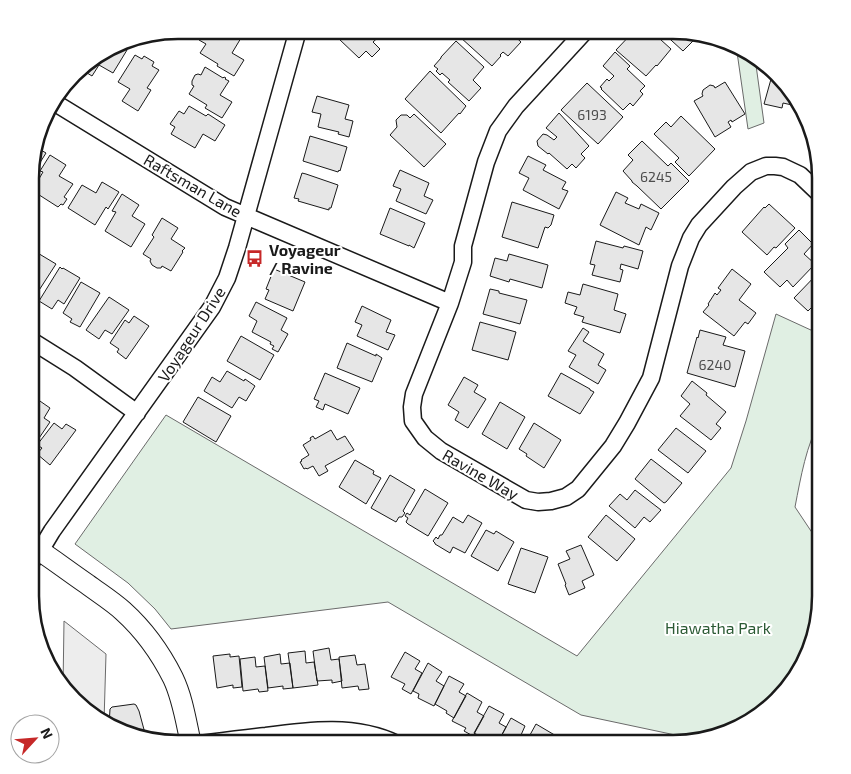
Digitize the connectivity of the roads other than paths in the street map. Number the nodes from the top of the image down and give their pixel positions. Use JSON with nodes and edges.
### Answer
{"nodes":[{"id":1,"x":296,"y":39,"type":"edge"},
{"id":2,"x":578,"y":39,"type":"edge"},
{"id":3,"x":59,"y":105,"type":"edge"},
{"id":4,"x":812,"y":186,"type":"edge"},
{"id":5,"x":247,"y":216,"type":"junction"},
{"id":6,"x":450,"y":304,"type":"junction"},
{"id":7,"x":39,"y":346,"type":"edge"},
{"id":8,"x":137,"y":412,"type":"junction"},
{"id":9,"x":39,"y":547,"type":"edge"},
{"id":10,"x":39,"y":556,"type":"edge"},
{"id":11,"x":189,"y":735,"type":"edge"},
{"id":12,"x":272,"y":735,"type":"edge"},
{"id":13,"x":372,"y":735,"type":"edge"}],
"edges":[{"from":1,"to":5,"type":"street","name":"Voyageur Drive"},
{"from":2,"to":6,"type":"street","name":"Ravine Way"},
{"from":3,"to":5,"type":"street","name":"Raftsman Lane"},
{"from":4,"to":6,"type":"street","name":"Ravine Way"},
{"from":5,"to":6,"type":"street","name":"Raftsman Lane"},
{"from":5,"to":8,"type":"street","name":"Voyageur Drive"},
{"from":7,"to":8,"type":"street"},
{"from":8,"to":9,"type":"street","name":"Voyageur Drive"},
{"from":10,"to":11,"type":"street","name":"Voyageur Drive"},
{"from":12,"to":13,"type":"street"}]}
